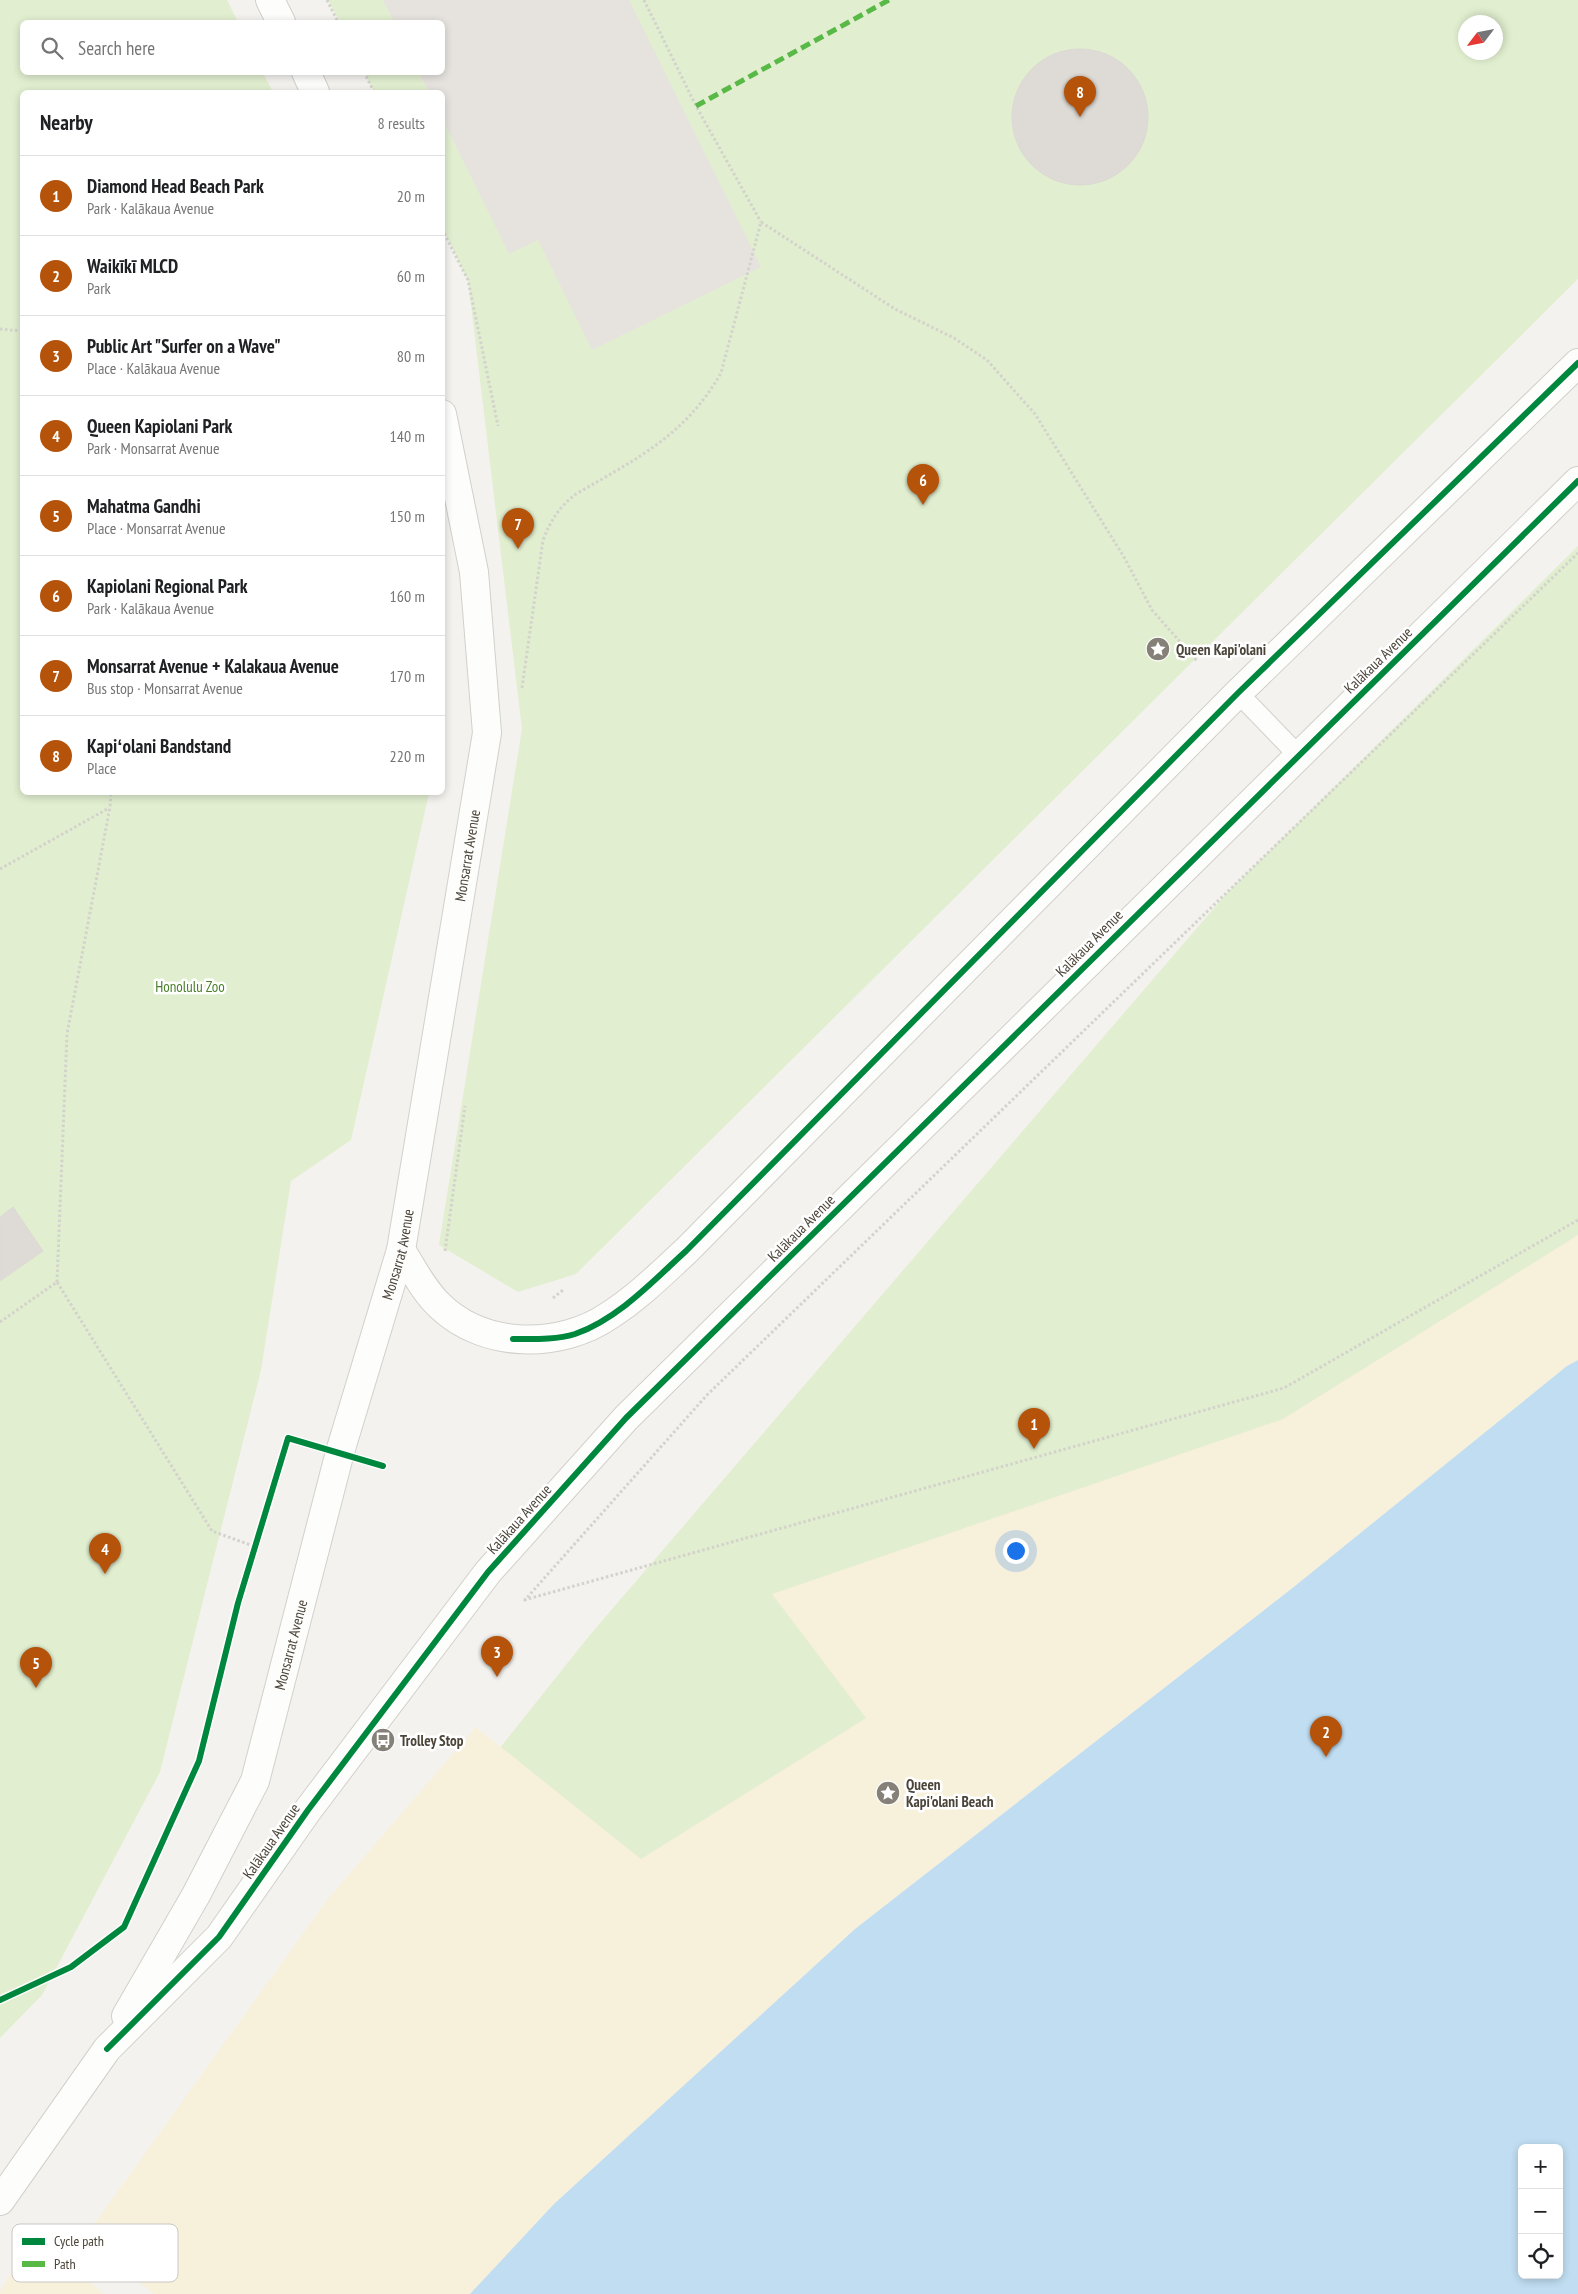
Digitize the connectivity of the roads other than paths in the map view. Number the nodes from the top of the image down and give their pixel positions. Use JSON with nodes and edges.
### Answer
{"nodes":[{"id":1,"x":270,"y":0,"type":"edge"},
{"id":2,"x":280,"y":20,"type":"edge"},
{"id":3,"x":308,"y":75,"type":"edge"},
{"id":4,"x":315,"y":90,"type":"edge"},
{"id":5,"x":1578,"y":363,"type":"edge"},
{"id":6,"x":445,"y":429,"type":"edge"},
{"id":7,"x":1578,"y":481,"type":"edge"},
{"id":8,"x":1238,"y":693,"type":"junction"},
{"id":9,"x":1298,"y":755,"type":"junction"},
{"id":10,"x":402,"y":1250,"type":"junction"},
{"id":11,"x":106,"y":2050,"type":"junction"},
{"id":12,"x":0,"y":2200,"type":"edge"}],
"edges":[{"from":1,"to":2,"type":"street"},
{"from":3,"to":4,"type":"street"},
{"from":5,"to":8,"type":"street"},
{"from":6,"to":10,"type":"street","name":"Monsarrat Avenue"},
{"from":7,"to":9,"type":"street","name":"Kalākaua Avenue"},
{"from":8,"to":9,"type":"lane"},
{"from":8,"to":10,"type":"street"},
{"from":9,"to":11,"type":"street","name":"Kalākaua Avenue"},
{"from":10,"to":11,"type":"street","name":"Monsarrat Avenue"},
{"from":11,"to":12,"type":"street","name":"Kalākaua Avenue"}]}
